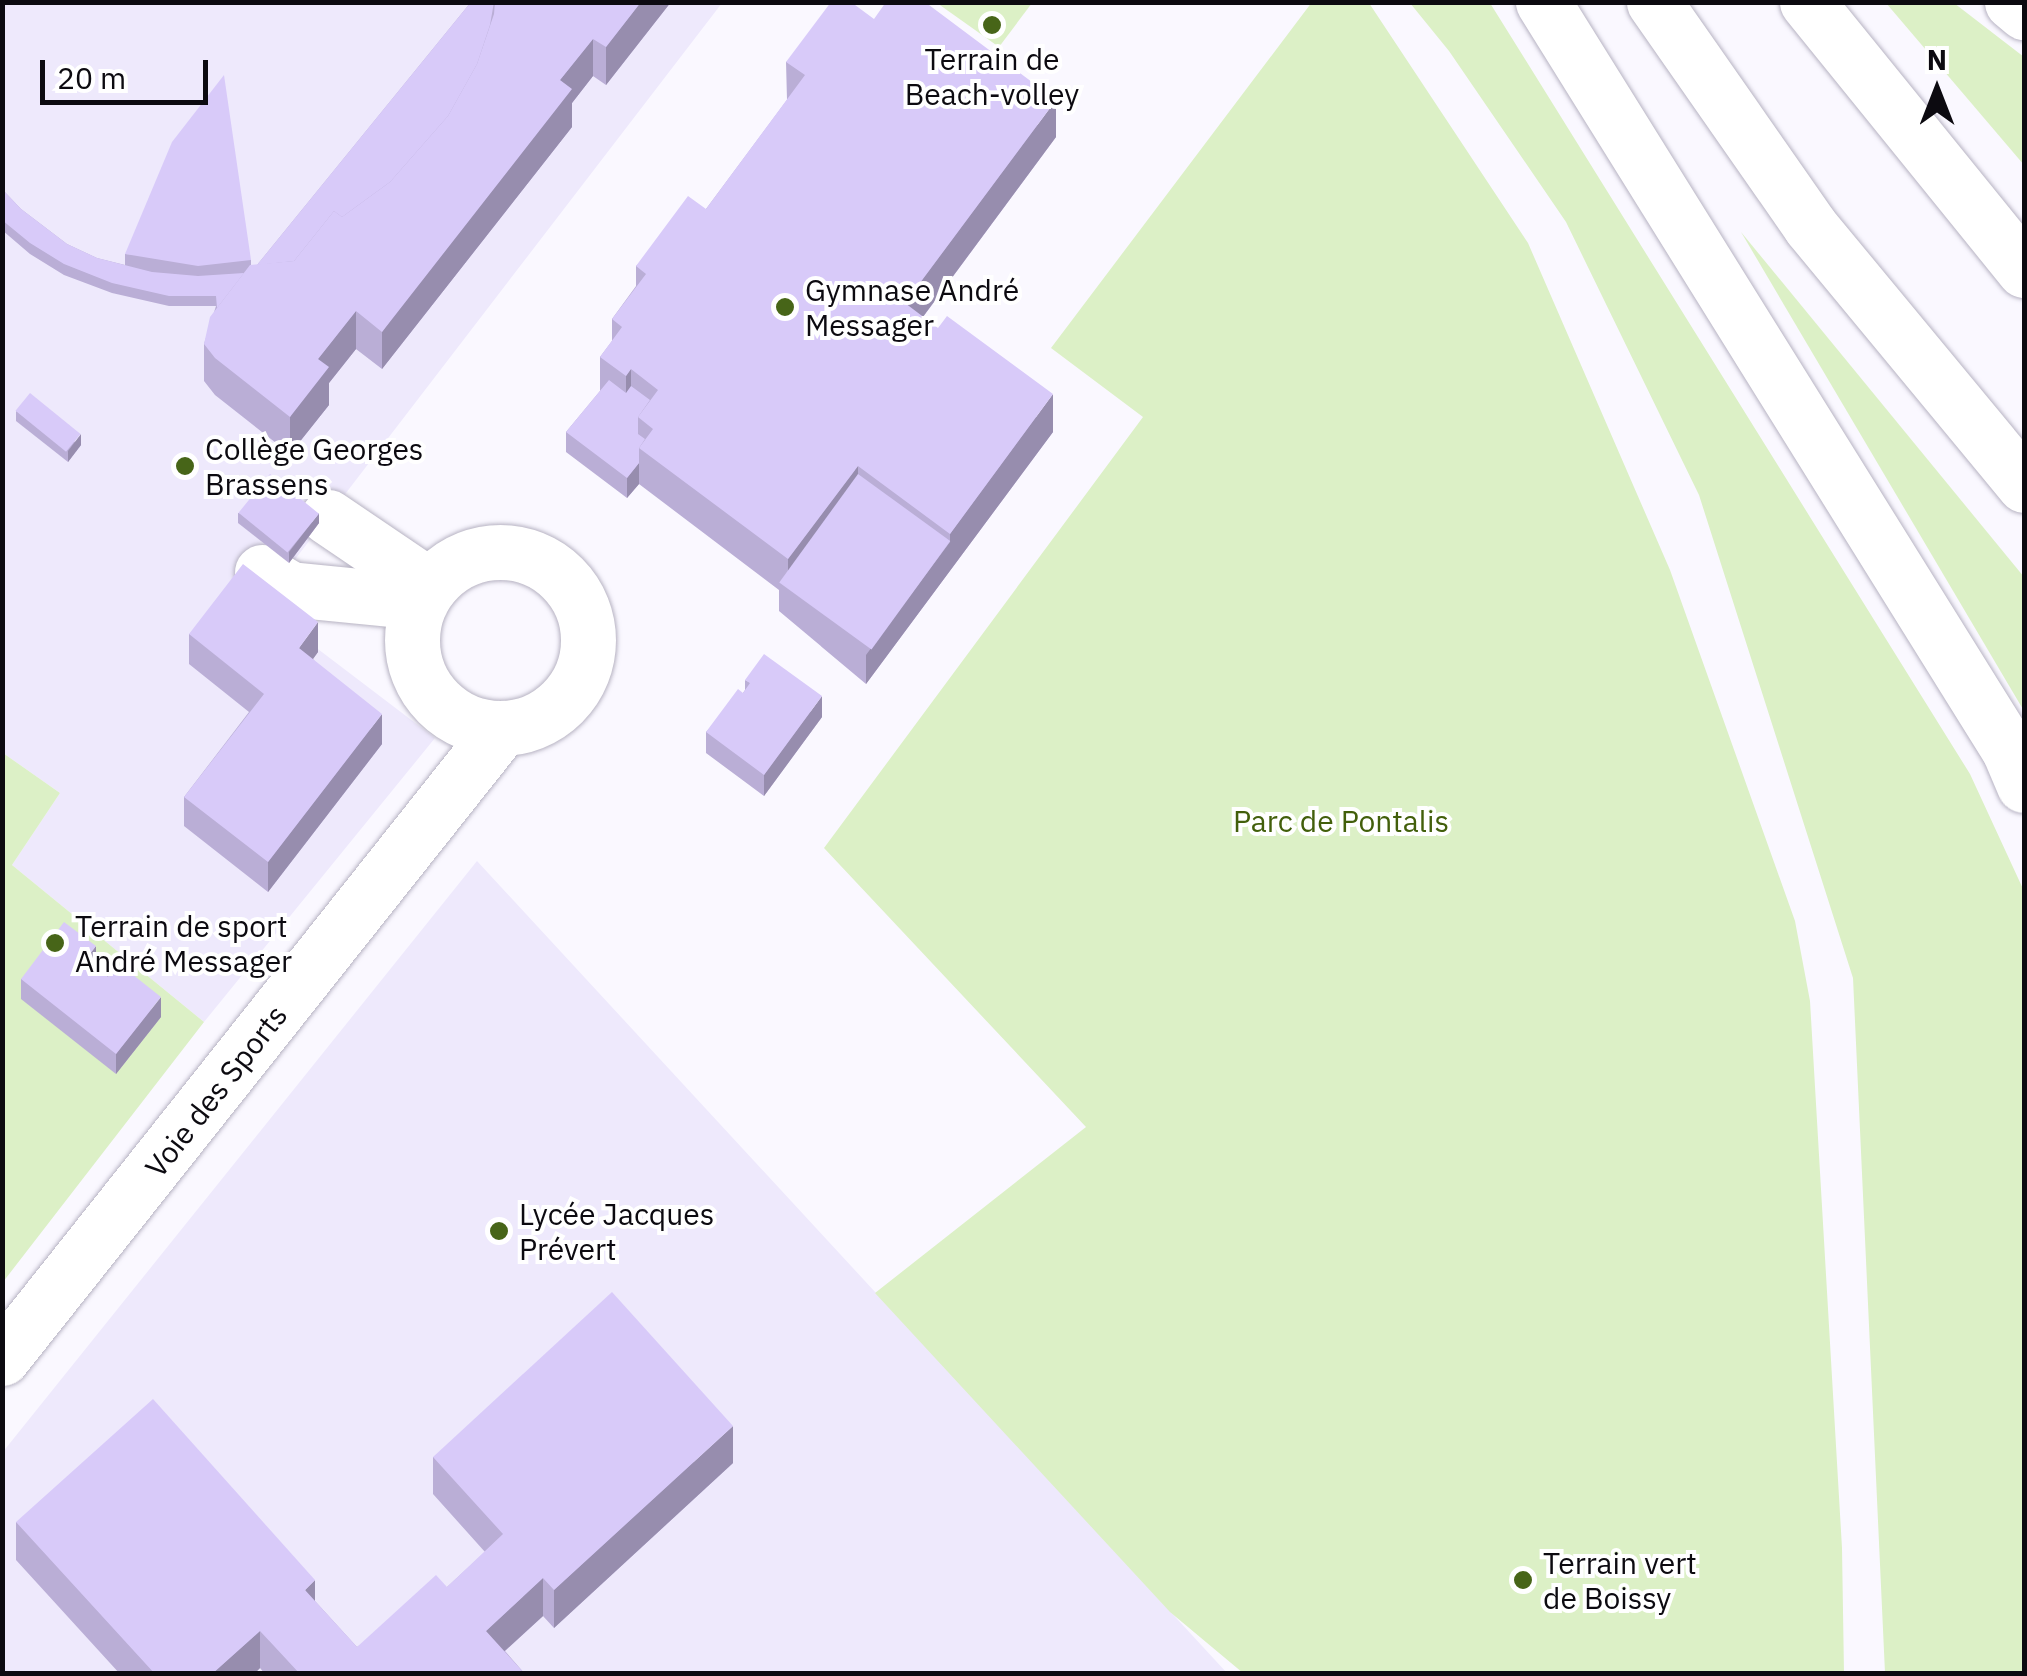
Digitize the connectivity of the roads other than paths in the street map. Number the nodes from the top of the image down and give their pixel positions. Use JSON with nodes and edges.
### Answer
{"nodes":[{"id":1,"x":1542,"y":2,"type":"edge"},
{"id":2,"x":1654,"y":2,"type":"edge"},
{"id":3,"x":1807,"y":2,"type":"edge"},
{"id":4,"x":2012,"y":2,"type":"edge"},
{"id":5,"x":2024,"y":12,"type":"edge"},
{"id":6,"x":2024,"y":270,"type":"edge"},
{"id":7,"x":2024,"y":485,"type":"edge"},
{"id":8,"x":328,"y":517,"type":"dead end"},
{"id":9,"x":262,"y":572,"type":"dead end"},
{"id":10,"x":425,"y":594,"type":"junction"},
{"id":11,"x":502,"y":728,"type":"junction"},
{"id":12,"x":2024,"y":785,"type":"edge"},
{"id":13,"x":2,"y":1358,"type":"edge"}],
"edges":[{"from":1,"to":12,"type":"main road"},
{"from":2,"to":7,"type":"main road"},
{"from":3,"to":6,"type":"main road"},
{"from":4,"to":5,"type":"main road"},
{"from":8,"to":10,"type":"main road"},
{"from":9,"to":10,"type":"main road"},
{"from":10,"to":11,"type":"main road"},
{"from":10,"to":11,"type":"main road"},
{"from":11,"to":13,"type":"main road","name":"Voie des Sports"}]}
